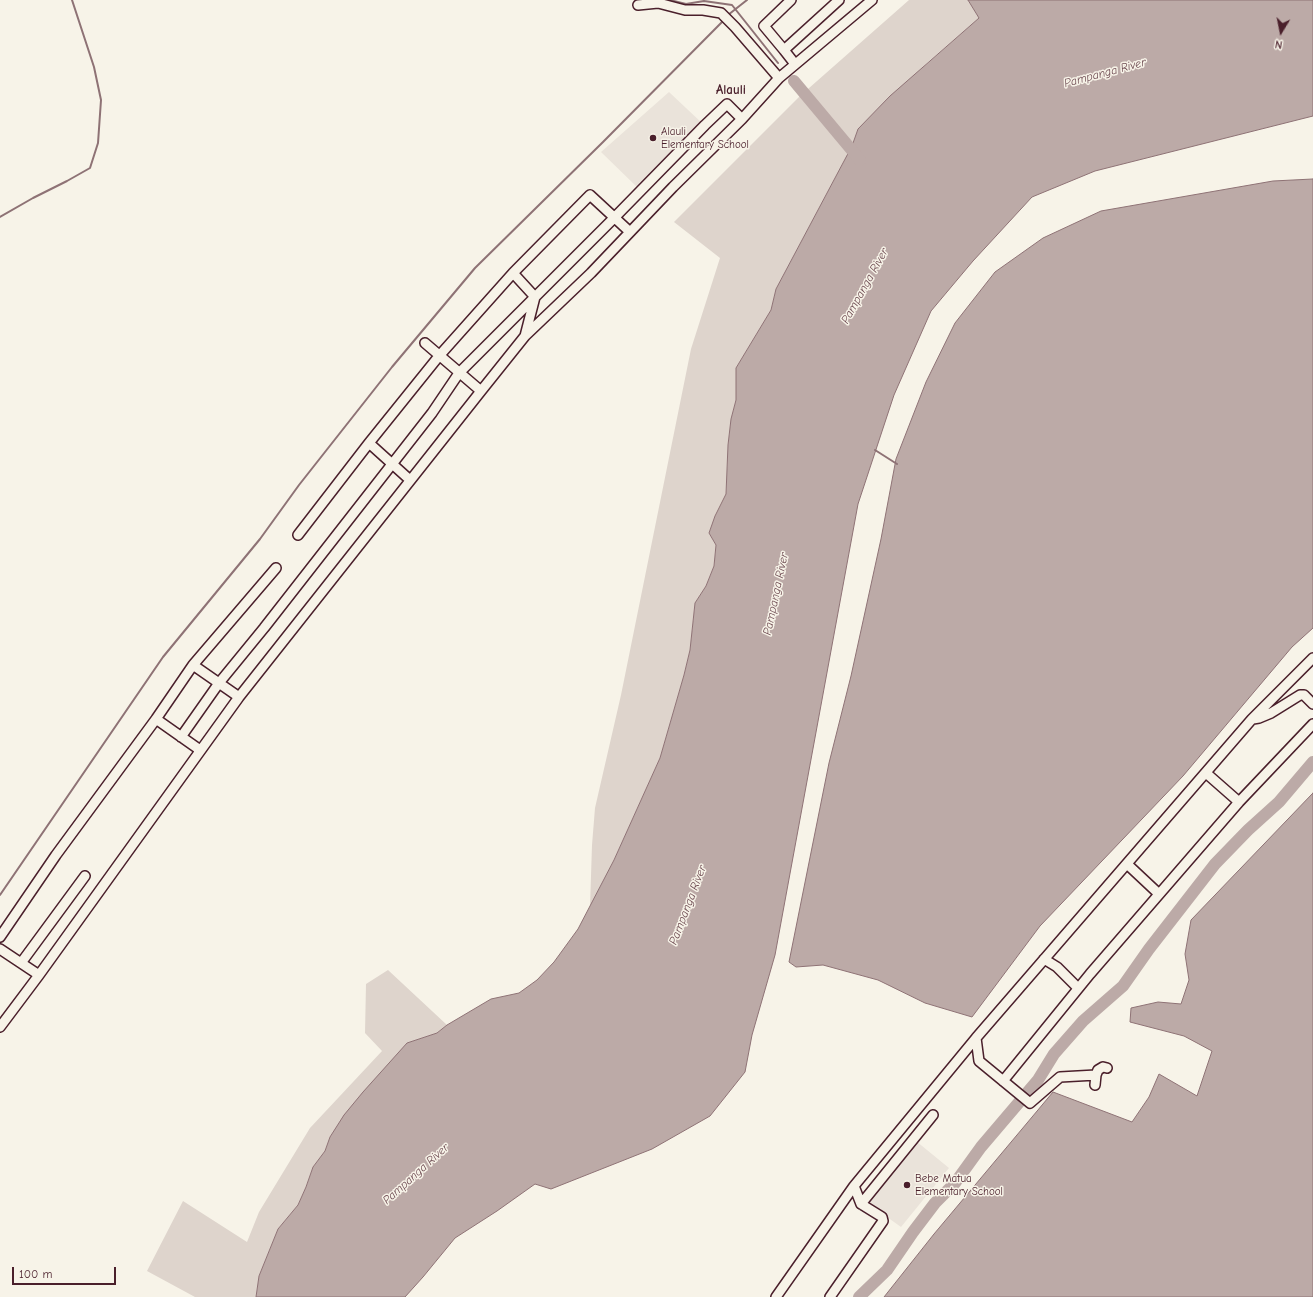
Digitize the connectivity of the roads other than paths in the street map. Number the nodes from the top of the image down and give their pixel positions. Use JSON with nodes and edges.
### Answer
{"nodes":[{"id":1,"x":791,"y":0,"type":"edge"},
{"id":2,"x":839,"y":0,"type":"edge"},
{"id":3,"x":872,"y":0,"type":"edge"},
{"id":4,"x":638,"y":5,"type":"dead end"},
{"id":5,"x":784,"y":50,"type":"junction"},
{"id":6,"x":795,"y":64,"type":"junction"},
{"id":7,"x":779,"y":78,"type":"junction"},
{"id":8,"x":742,"y":119,"type":"junction"},
{"id":9,"x":614,"y":218,"type":"junction"},
{"id":10,"x":630,"y":232,"type":"junction"},
{"id":11,"x":513,"y":273,"type":"junction"},
{"id":12,"x":535,"y":297,"type":"junction"},
{"id":13,"x":525,"y":336,"type":"junction"},
{"id":14,"x":425,"y":343,"type":"dead end"},
{"id":15,"x":439,"y":356,"type":"junction"},
{"id":16,"x":459,"y":373,"type":"junction"},
{"id":17,"x":480,"y":391,"type":"junction"},
{"id":18,"x":369,"y":442,"type":"junction"},
{"id":19,"x":392,"y":464,"type":"junction"},
{"id":20,"x":410,"y":480,"type":"junction"},
{"id":21,"x":298,"y":536,"type":"dead end"},
{"id":22,"x":276,"y":568,"type":"dead end"},
{"id":23,"x":1313,"y":658,"type":"edge"},
{"id":24,"x":193,"y":665,"type":"junction"},
{"id":25,"x":219,"y":683,"type":"junction"},
{"id":26,"x":239,"y":697,"type":"junction"},
{"id":27,"x":1313,"y":704,"type":"edge"},
{"id":28,"x":156,"y":719,"type":"junction"},
{"id":29,"x":1252,"y":720,"type":"junction"},
{"id":30,"x":1313,"y":724,"type":"edge"},
{"id":31,"x":181,"y":737,"type":"junction"},
{"id":32,"x":200,"y":750,"type":"junction"},
{"id":33,"x":1206,"y":773,"type":"junction"},
{"id":34,"x":1239,"y":802,"type":"junction"},
{"id":35,"x":1127,"y":864,"type":"junction"},
{"id":36,"x":85,"y":876,"type":"dead end"},
{"id":37,"x":1159,"y":894,"type":"junction"},
{"id":38,"x":0,"y":937,"type":"edge"},
{"id":39,"x":0,"y":949,"type":"edge"},
{"id":40,"x":1044,"y":959,"type":"junction"},
{"id":41,"x":21,"y":962,"type":"junction"},
{"id":42,"x":39,"y":975,"type":"junction"},
{"id":43,"x":1078,"y":988,"type":"junction"},
{"id":44,"x":0,"y":1027,"type":"edge"},
{"id":45,"x":976,"y":1038,"type":"junction"},
{"id":46,"x":1107,"y":1068,"type":"dead end"},
{"id":47,"x":1096,"y":1075,"type":"junction"},
{"id":48,"x":1003,"y":1081,"type":"junction"},
{"id":49,"x":1095,"y":1085,"type":"dead end"},
{"id":50,"x":933,"y":1115,"type":"dead end"},
{"id":51,"x":854,"y":1186,"type":"junction"},
{"id":52,"x":861,"y":1204,"type":"junction"},
{"id":53,"x":776,"y":1297,"type":"edge"},
{"id":54,"x":830,"y":1297,"type":"edge"}],
"edges":[{"from":1,"to":5,"type":"street"},
{"from":2,"to":5,"type":"street"},
{"from":3,"to":6,"type":"street"},
{"from":4,"to":7,"type":"street"},
{"from":5,"to":6,"type":"street"},
{"from":6,"to":7,"type":"street"},
{"from":7,"to":8,"type":"street"},
{"from":8,"to":9,"type":"street"},
{"from":8,"to":10,"type":"street"},
{"from":9,"to":10,"type":"street"},
{"from":9,"to":11,"type":"street"},
{"from":9,"to":12,"type":"street"},
{"from":10,"to":13,"type":"street"},
{"from":11,"to":12,"type":"street"},
{"from":11,"to":15,"type":"street"},
{"from":12,"to":13,"type":"street"},
{"from":12,"to":16,"type":"street"},
{"from":13,"to":17,"type":"street"},
{"from":14,"to":15,"type":"street"},
{"from":15,"to":16,"type":"street"},
{"from":15,"to":18,"type":"street"},
{"from":16,"to":17,"type":"street"},
{"from":16,"to":19,"type":"street"},
{"from":17,"to":20,"type":"street"},
{"from":18,"to":19,"type":"street"},
{"from":18,"to":21,"type":"street"},
{"from":19,"to":20,"type":"street"},
{"from":19,"to":25,"type":"street"},
{"from":20,"to":26,"type":"street"},
{"from":22,"to":24,"type":"street"},
{"from":23,"to":29,"type":"street"},
{"from":24,"to":25,"type":"street"},
{"from":24,"to":28,"type":"street"},
{"from":25,"to":26,"type":"street"},
{"from":25,"to":31,"type":"street"},
{"from":26,"to":32,"type":"street"},
{"from":27,"to":29,"type":"street"},
{"from":28,"to":31,"type":"street"},
{"from":28,"to":38,"type":"street"},
{"from":29,"to":33,"type":"street"},
{"from":30,"to":34,"type":"street"},
{"from":31,"to":32,"type":"street"},
{"from":32,"to":42,"type":"street"},
{"from":33,"to":34,"type":"street"},
{"from":33,"to":35,"type":"street"},
{"from":34,"to":37,"type":"street"},
{"from":35,"to":37,"type":"street"},
{"from":35,"to":40,"type":"street"},
{"from":36,"to":41,"type":"street"},
{"from":37,"to":43,"type":"street"},
{"from":39,"to":41,"type":"street"},
{"from":40,"to":43,"type":"street"},
{"from":40,"to":45,"type":"street"},
{"from":41,"to":42,"type":"street"},
{"from":42,"to":44,"type":"street"},
{"from":43,"to":48,"type":"street"},
{"from":45,"to":48,"type":"street"},
{"from":45,"to":51,"type":"street"},
{"from":46,"to":47,"type":"street"},
{"from":47,"to":48,"type":"street"},
{"from":47,"to":49,"type":"street"},
{"from":50,"to":52,"type":"street"},
{"from":51,"to":52,"type":"street"},
{"from":51,"to":53,"type":"street"},
{"from":52,"to":54,"type":"street"}]}
